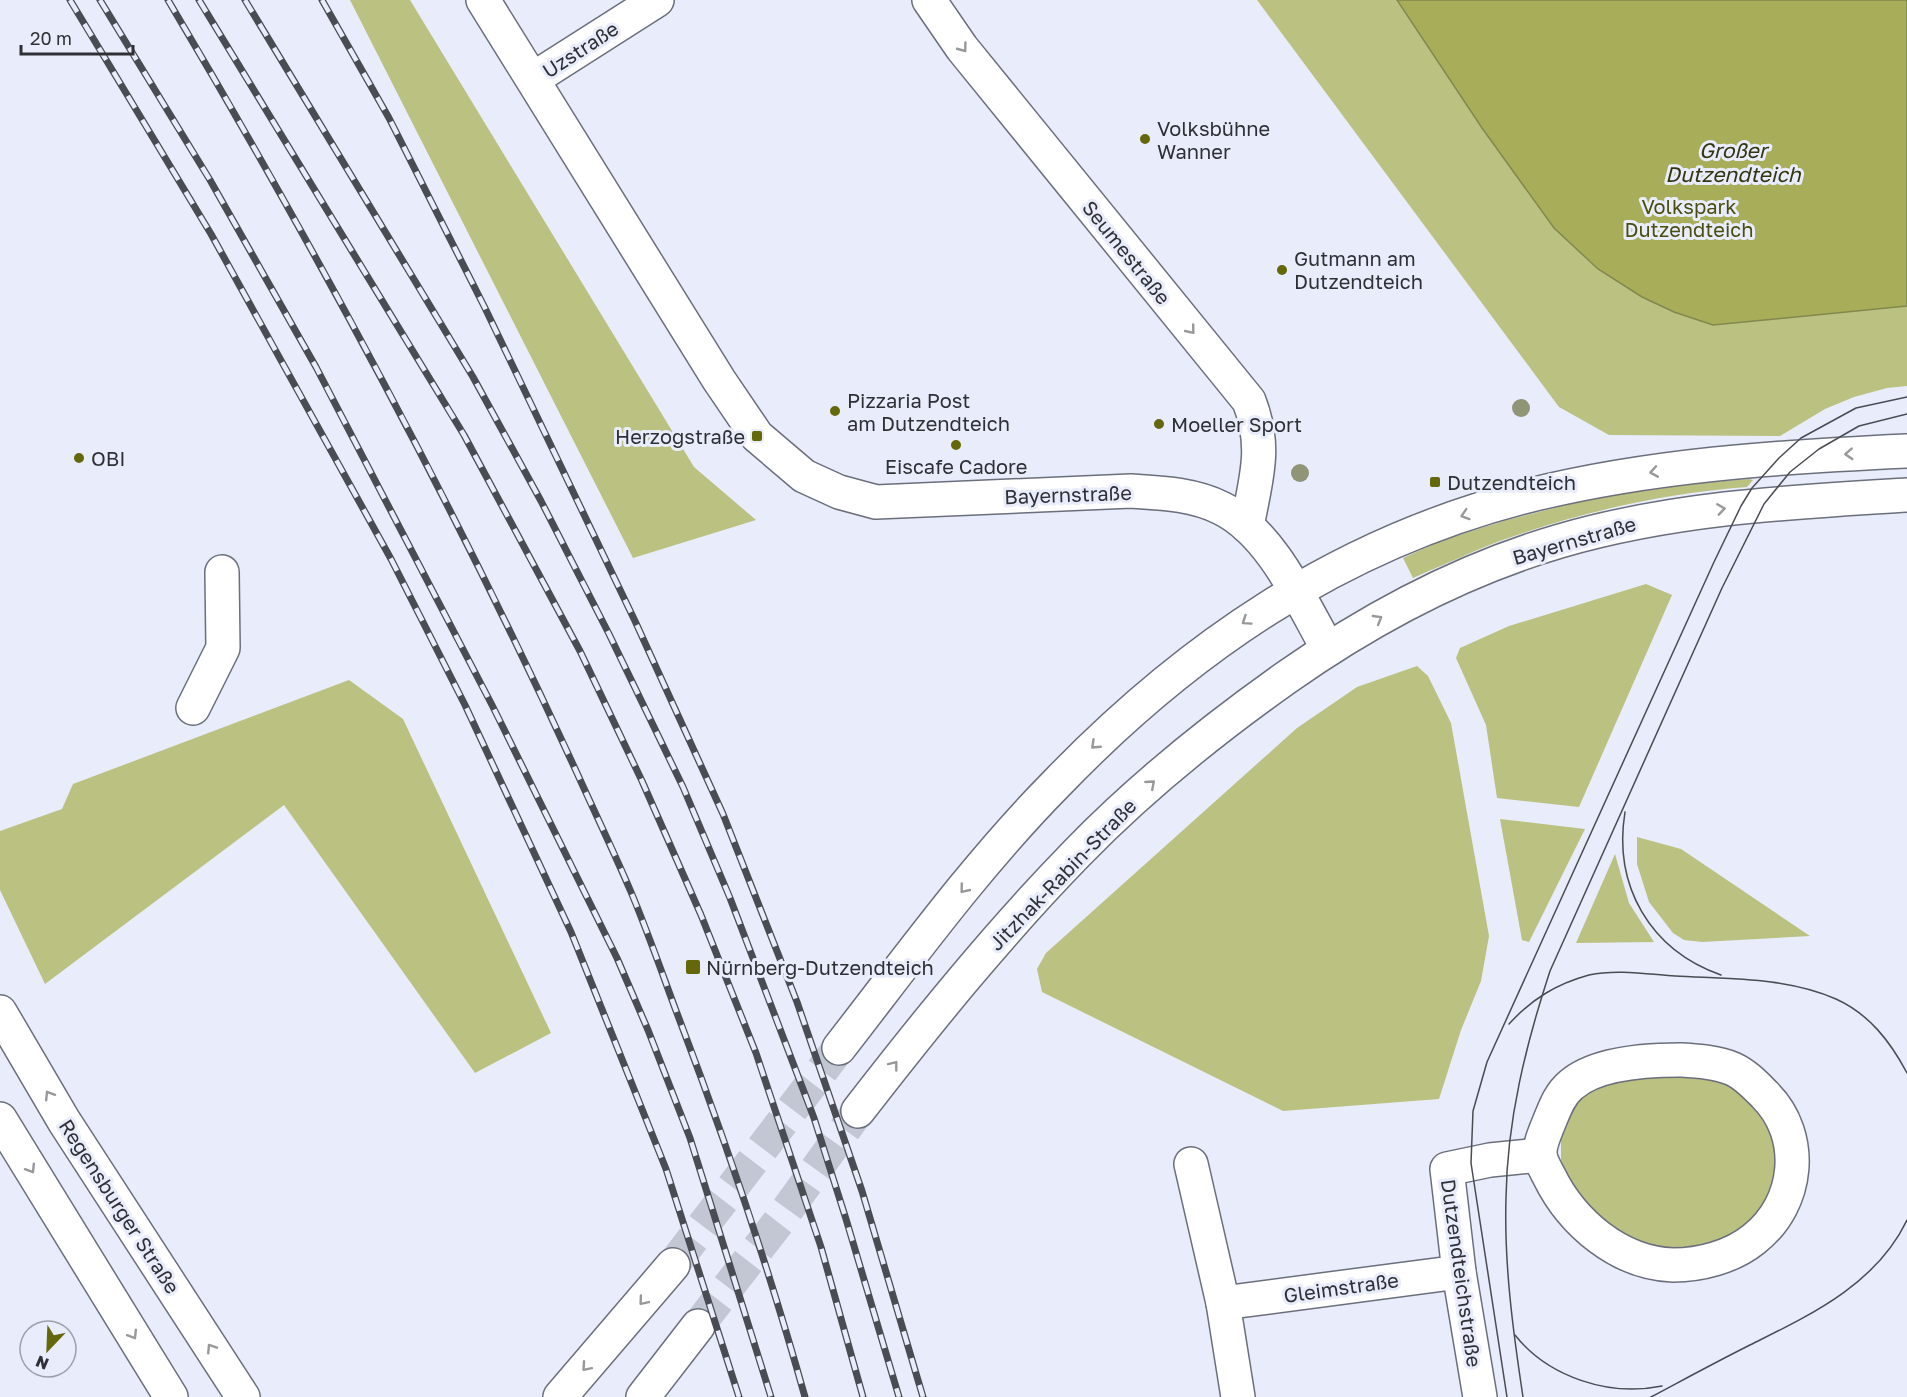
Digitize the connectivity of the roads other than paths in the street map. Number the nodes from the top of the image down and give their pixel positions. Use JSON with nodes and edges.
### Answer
{"nodes":[{"id":1,"x":483,"y":0,"type":"edge"},
{"id":2,"x":657,"y":0,"type":"edge"},
{"id":3,"x":929,"y":0,"type":"edge"},
{"id":4,"x":533,"y":79,"type":"junction"},
{"id":5,"x":1907,"y":451,"type":"edge"},
{"id":6,"x":1907,"y":495,"type":"edge"},
{"id":7,"x":1247,"y":526,"type":"junction"},
{"id":8,"x":222,"y":572,"type":"dead end"},
{"id":9,"x":1296,"y":591,"type":"junction"},
{"id":10,"x":1328,"y":649,"type":"junction"},
{"id":11,"x":193,"y":708,"type":"dead end"},
{"id":12,"x":0,"y":1012,"type":"edge"},
{"id":13,"x":839,"y":1048,"type":"tunnel mouth"},
{"id":14,"x":858,"y":1111,"type":"tunnel mouth"},
{"id":15,"x":0,"y":1119,"type":"edge"},
{"id":16,"x":1540,"y":1155,"type":"junction"},
{"id":17,"x":1191,"y":1164,"type":"dead end"},
{"id":18,"x":673,"y":1265,"type":"tunnel mouth"},
{"id":19,"x":1459,"y":1272,"type":"junction"},
{"id":20,"x":1223,"y":1303,"type":"junction"},
{"id":21,"x":698,"y":1326,"type":"tunnel mouth"},
{"id":22,"x":171,"y":1397,"type":"edge"},
{"id":23,"x":243,"y":1397,"type":"edge"},
{"id":24,"x":560,"y":1397,"type":"edge"},
{"id":25,"x":643,"y":1397,"type":"edge"},
{"id":26,"x":1238,"y":1397,"type":"edge"},
{"id":27,"x":1480,"y":1397,"type":"edge"}],
"edges":[{"from":1,"to":4,"type":"main road"},
{"from":2,"to":4,"type":"main road","name":"Uzstraße"},
{"from":3,"to":7,"type":"main road","name":"Seumestraße","one_way":true},
{"from":4,"to":7,"type":"main road","name":"Bayernstraße"},
{"from":5,"to":9,"type":"main road","one_way":true},
{"from":10,"to":6,"type":"main road","name":"Bayernstraße","one_way":true},
{"from":7,"to":9,"type":"main road","name":"Bayernstraße"},
{"from":8,"to":11,"type":"main road"},
{"from":9,"to":10,"type":"main road","name":"Bayernstraße"},
{"from":9,"to":13,"type":"main road","one_way":true},
{"from":14,"to":10,"type":"main road","name":"Jitzhak-Rabin-Straße","one_way":true},
{"from":23,"to":12,"type":"main road","name":"Regensburger Straße","one_way":true},
{"from":15,"to":22,"type":"main road","one_way":true},
{"from":16,"to":16,"type":"main road"},
{"from":16,"to":19,"type":"main road","name":"Dutzendteichstraße"},
{"from":17,"to":20,"type":"main road"},
{"from":18,"to":24,"type":"main road","one_way":true},
{"from":19,"to":20,"type":"main road","name":"Gleimstraße"},
{"from":19,"to":27,"type":"main road","name":"Dutzendteichstraße"},
{"from":20,"to":26,"type":"main road"},
{"from":21,"to":25,"type":"main road"}]}
